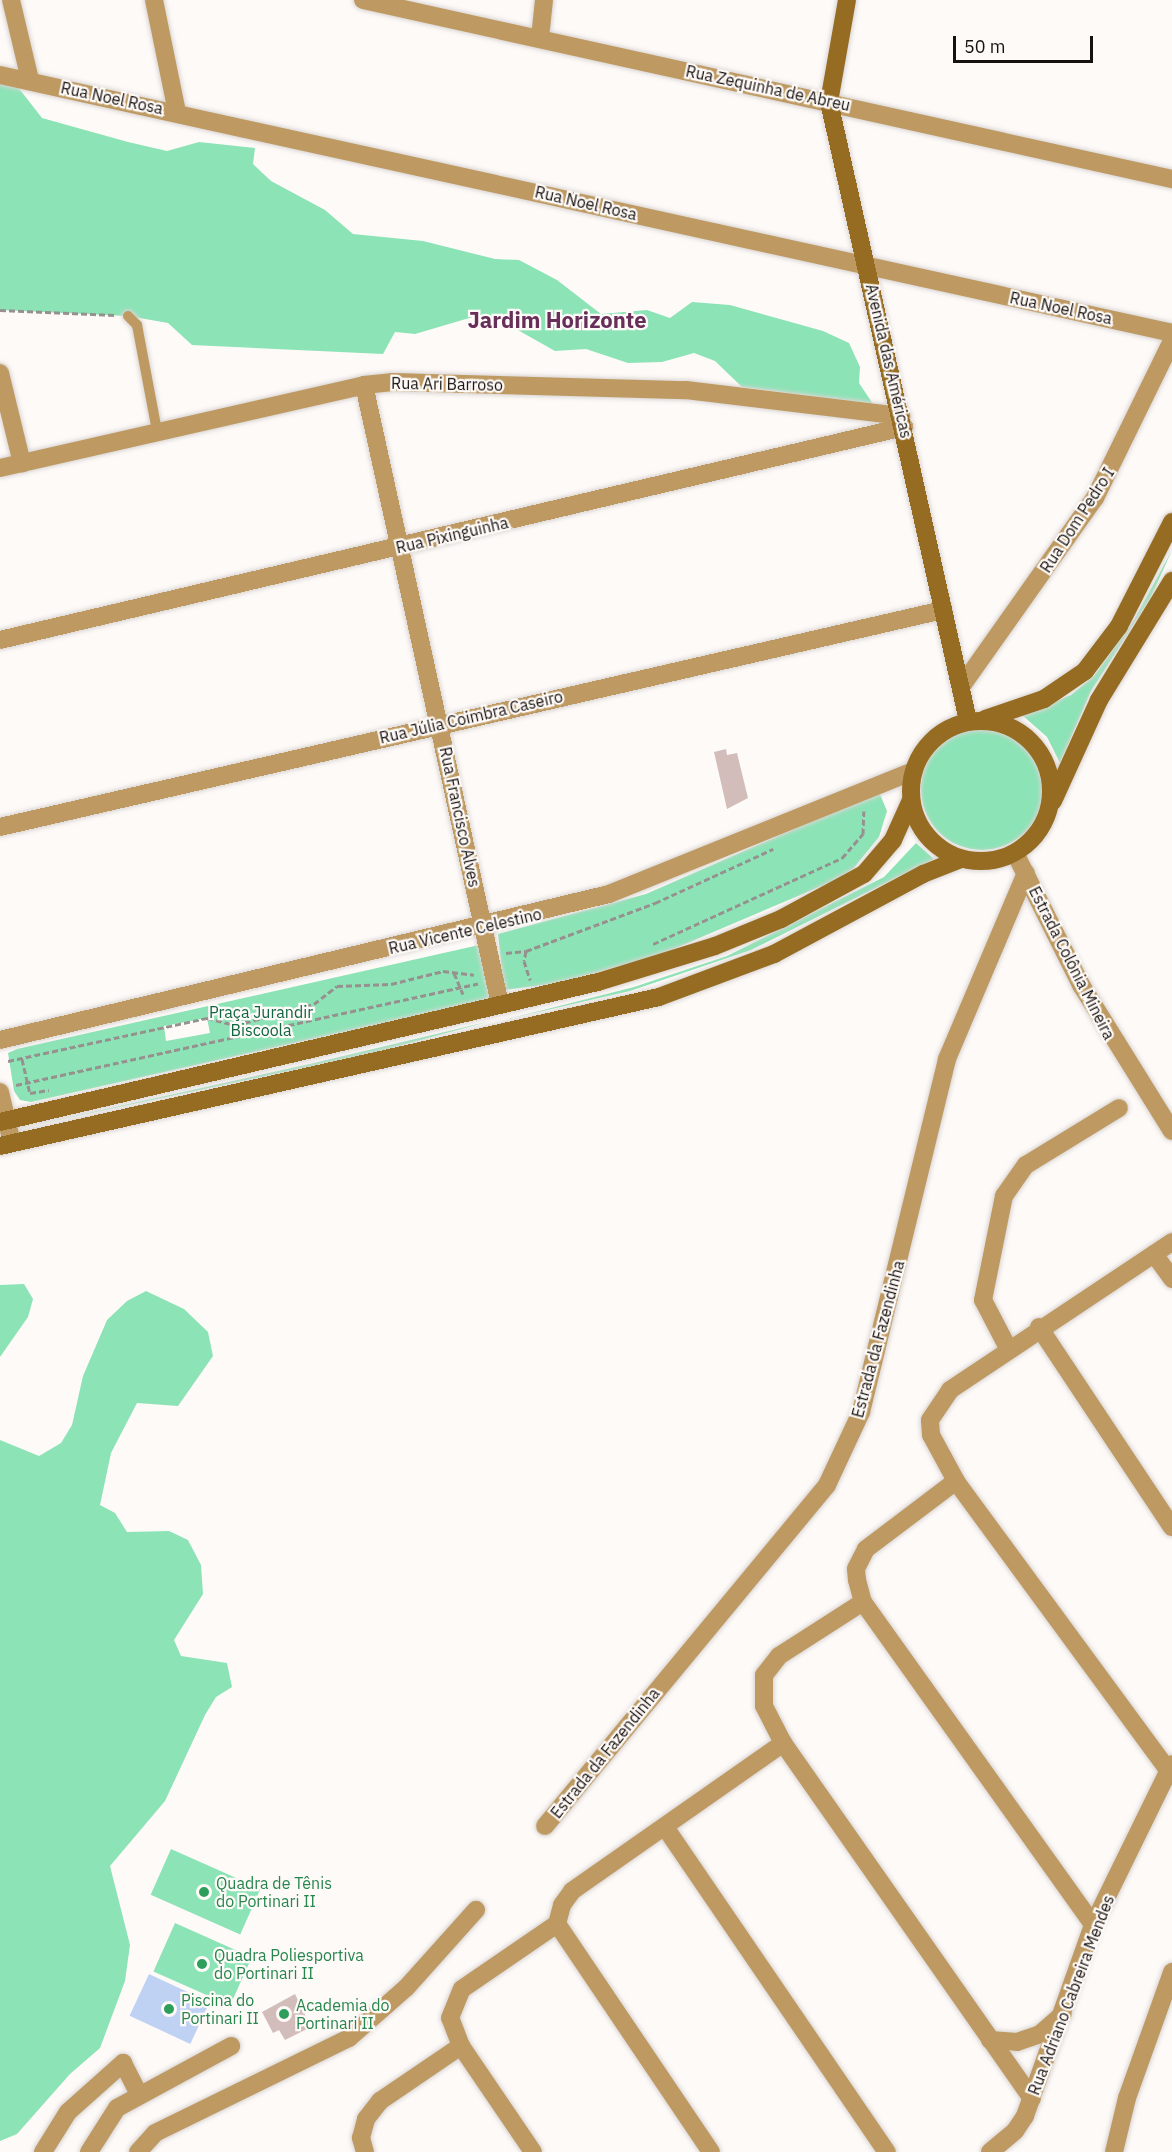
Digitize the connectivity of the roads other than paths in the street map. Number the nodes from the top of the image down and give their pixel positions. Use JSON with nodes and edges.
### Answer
{"nodes":[{"id":1,"x":11,"y":0,"type":"edge"},
{"id":2,"x":154,"y":0,"type":"edge"},
{"id":3,"x":363,"y":0,"type":"edge"},
{"id":4,"x":544,"y":0,"type":"edge"},
{"id":5,"x":847,"y":0,"type":"edge"},
{"id":6,"x":540,"y":38,"type":"junction"},
{"id":7,"x":0,"y":75,"type":"edge"},
{"id":8,"x":30,"y":80,"type":"junction"},
{"id":9,"x":829,"y":102,"type":"junction"},
{"id":10,"x":177,"y":112,"type":"junction"},
{"id":11,"x":1172,"y":179,"type":"edge"},
{"id":12,"x":868,"y":266,"type":"junction"},
{"id":13,"x":128,"y":316,"type":"road end"},
{"id":14,"x":1172,"y":333,"type":"edge"},
{"id":15,"x":1172,"y":341,"type":"edge"},
{"id":16,"x":0,"y":373,"type":"edge"},
{"id":17,"x":364,"y":385,"type":"junction"},
{"id":18,"x":903,"y":421,"type":"junction"},
{"id":19,"x":157,"y":431,"type":"junction"},
{"id":20,"x":22,"y":463,"type":"junction"},
{"id":21,"x":0,"y":468,"type":"edge"},
{"id":22,"x":1172,"y":522,"type":"edge"},
{"id":23,"x":400,"y":547,"type":"junction"},
{"id":24,"x":1172,"y":580,"type":"edge"},
{"id":25,"x":943,"y":610,"type":"junction"},
{"id":26,"x":0,"y":640,"type":"edge"},
{"id":27,"x":961,"y":687,"type":"junction"},
{"id":28,"x":976,"y":720,"type":"junction"},
{"id":29,"x":440,"y":723,"type":"junction"},
{"id":30,"x":914,"y":771,"type":"junction"},
{"id":31,"x":911,"y":800,"type":"junction"},
{"id":32,"x":1049,"y":811,"type":"junction"},
{"id":33,"x":0,"y":827,"type":"edge"},
{"id":34,"x":1015,"y":853,"type":"junction"},
{"id":35,"x":961,"y":859,"type":"junction"},
{"id":36,"x":1026,"y":873,"type":"junction"},
{"id":37,"x":484,"y":926,"type":"junction"},
{"id":38,"x":500,"y":1004,"type":"junction"},
{"id":39,"x":0,"y":1040,"type":"edge"},
{"id":40,"x":7,"y":1089,"type":"edge"},
{"id":41,"x":1119,"y":1108,"type":"dead end"},
{"id":42,"x":3,"y":1121,"type":"edge"},
{"id":43,"x":1172,"y":1131,"type":"edge"},
{"id":44,"x":6,"y":1144,"type":"edge"},
{"id":45,"x":1172,"y":1242,"type":"edge"},
{"id":46,"x":1154,"y":1254,"type":"junction"},
{"id":47,"x":1172,"y":1280,"type":"edge"},
{"id":48,"x":1039,"y":1328,"type":"junction"},
{"id":49,"x":1008,"y":1348,"type":"junction"},
{"id":50,"x":956,"y":1481,"type":"junction"},
{"id":51,"x":1172,"y":1527,"type":"edge"},
{"id":52,"x":863,"y":1602,"type":"junction"},
{"id":53,"x":783,"y":1743,"type":"junction"},
{"id":54,"x":1170,"y":1767,"type":"edge"},
{"id":55,"x":546,"y":1826,"type":"dead end"},
{"id":56,"x":665,"y":1827,"type":"junction"},
{"id":57,"x":476,"y":1910,"type":"dead end"},
{"id":58,"x":558,"y":1924,"type":"junction"},
{"id":59,"x":1093,"y":1925,"type":"junction"},
{"id":60,"x":1172,"y":1972,"type":"edge"},
{"id":61,"x":1064,"y":2013,"type":"junction"},
{"id":62,"x":990,"y":2040,"type":"junction"},
{"id":63,"x":231,"y":2046,"type":"dead end"},
{"id":64,"x":461,"y":2046,"type":"junction"},
{"id":65,"x":139,"y":2095,"type":"junction"},
{"id":66,"x":1032,"y":2099,"type":"junction"},
{"id":67,"x":44,"y":2152,"type":"edge"},
{"id":68,"x":89,"y":2152,"type":"edge"},
{"id":69,"x":138,"y":2152,"type":"edge"},
{"id":70,"x":365,"y":2152,"type":"edge"},
{"id":71,"x":533,"y":2152,"type":"edge"},
{"id":72,"x":711,"y":2152,"type":"edge"},
{"id":73,"x":887,"y":2152,"type":"edge"},
{"id":74,"x":990,"y":2152,"type":"edge"},
{"id":75,"x":1114,"y":2152,"type":"edge"}],
"edges":[{"from":1,"to":8,"type":"street"},
{"from":2,"to":10,"type":"street"},
{"from":3,"to":6,"type":"street","name":"Rua Zequinha de Abreu"},
{"from":4,"to":6,"type":"street"},
{"from":5,"to":9,"type":"main road","name":"Avenida das Américas"},
{"from":6,"to":9,"type":"street","name":"Rua Zequinha de Abreu"},
{"from":7,"to":8,"type":"street","name":"Rua Noel Rosa"},
{"from":8,"to":10,"type":"street","name":"Rua Noel Rosa"},
{"from":9,"to":11,"type":"street","name":"Rua Zequinha de Abreu"},
{"from":9,"to":12,"type":"main road","name":"Avenida das Américas"},
{"from":10,"to":12,"type":"street","name":"Rua Noel Rosa"},
{"from":12,"to":14,"type":"street","name":"Rua Noel Rosa"},
{"from":12,"to":18,"type":"main road","name":"Avenida das Américas"},
{"from":13,"to":19,"type":"lane"},
{"from":15,"to":27,"type":"street","name":"Rua Dom Pedro I"},
{"from":16,"to":20,"type":"street"},
{"from":17,"to":18,"type":"street","name":"Rua Ari Barroso"},
{"from":17,"to":19,"type":"street","name":"Rua Ari Barroso"},
{"from":17,"to":23,"type":"street","name":"Rua Francisco Alves"},
{"from":18,"to":23,"type":"street","name":"Rua Pixinguinha"},
{"from":18,"to":25,"type":"main road","name":"Avenida das Américas"},
{"from":19,"to":20,"type":"street","name":"Rua Ari Barroso"},
{"from":20,"to":21,"type":"street","name":"Rua Ari Barroso"},
{"from":22,"to":28,"type":"main road"},
{"from":23,"to":26,"type":"street","name":"Rua Pixinguinha"},
{"from":23,"to":29,"type":"street","name":"Rua Francisco Alves"},
{"from":24,"to":32,"type":"main road"},
{"from":25,"to":27,"type":"main road","name":"Avenida das Américas"},
{"from":25,"to":29,"type":"street","name":"Rua Júlia Coimbra Caseiro"},
{"from":27,"to":28,"type":"main road","name":"Avenida das Américas"},
{"from":28,"to":30,"type":"main road"},
{"from":28,"to":32,"type":"main road"},
{"from":29,"to":33,"type":"street","name":"Rua Júlia Coimbra Caseiro"},
{"from":29,"to":37,"type":"street","name":"Rua Francisco Alves"},
{"from":30,"to":31,"type":"main road"},
{"from":30,"to":37,"type":"street","name":"Rua Vicente Celestino"},
{"from":31,"to":35,"type":"main road"},
{"from":31,"to":38,"type":"main road"},
{"from":32,"to":34,"type":"main road"},
{"from":34,"to":35,"type":"main road"},
{"from":34,"to":36,"type":"street","name":"Estrada Colônia Mineira"},
{"from":35,"to":44,"type":"main road"},
{"from":36,"to":43,"type":"street","name":"Estrada Colônia Mineira"},
{"from":36,"to":55,"type":"street","name":"Estrada da Fazendinha"},
{"from":37,"to":38,"type":"street","name":"Rua Francisco Alves"},
{"from":37,"to":39,"type":"street","name":"Rua Vicente Celestino"},
{"from":38,"to":42,"type":"main road"},
{"from":40,"to":42,"type":"street"},
{"from":41,"to":49,"type":"street"},
{"from":42,"to":44,"type":"street"},
{"from":45,"to":46,"type":"street"},
{"from":46,"to":47,"type":"street"},
{"from":46,"to":48,"type":"street"},
{"from":48,"to":49,"type":"street"},
{"from":48,"to":51,"type":"street"},
{"from":49,"to":50,"type":"street"},
{"from":50,"to":52,"type":"street"},
{"from":50,"to":54,"type":"street"},
{"from":52,"to":53,"type":"street"},
{"from":52,"to":59,"type":"street"},
{"from":53,"to":56,"type":"street"},
{"from":53,"to":62,"type":"street"},
{"from":54,"to":59,"type":"street","name":"Rua Adriano Cabreira Mendes"},
{"from":56,"to":58,"type":"street"},
{"from":56,"to":73,"type":"street"},
{"from":57,"to":69,"type":"street"},
{"from":58,"to":64,"type":"street"},
{"from":58,"to":72,"type":"street"},
{"from":59,"to":61,"type":"street","name":"Rua Adriano Cabreira Mendes"},
{"from":60,"to":75,"type":"street"},
{"from":61,"to":62,"type":"street"},
{"from":61,"to":66,"type":"street","name":"Rua Adriano Cabreira Mendes"},
{"from":62,"to":66,"type":"street"},
{"from":63,"to":65,"type":"street"},
{"from":64,"to":70,"type":"street"},
{"from":64,"to":71,"type":"street"},
{"from":65,"to":67,"type":"street"},
{"from":65,"to":68,"type":"street"},
{"from":66,"to":74,"type":"street","name":"Rua Adriano Cabreira Mendes"}]}
